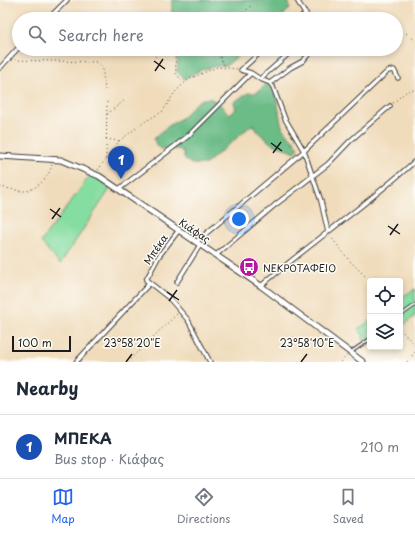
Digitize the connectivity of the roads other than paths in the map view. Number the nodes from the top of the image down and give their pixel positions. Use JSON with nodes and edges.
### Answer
{"nodes":[{"id":1,"x":67,"y":0,"type":"edge"},
{"id":2,"x":298,"y":0,"type":"edge"},
{"id":3,"x":55,"y":12,"type":"edge"},
{"id":4,"x":305,"y":12,"type":"edge"},
{"id":5,"x":12,"y":54,"type":"edge"},
{"id":6,"x":256,"y":56,"type":"edge"},
{"id":7,"x":286,"y":56,"type":"edge"},
{"id":8,"x":307,"y":56,"type":"edge"},
{"id":9,"x":0,"y":68,"type":"edge"},
{"id":10,"x":251,"y":73,"type":"junction"},
{"id":11,"x":398,"y":78,"type":"dead end"},
{"id":12,"x":260,"y":79,"type":"junction"},
{"id":13,"x":270,"y":83,"type":"junction"},
{"id":14,"x":390,"y":106,"type":"road end"},
{"id":15,"x":304,"y":151,"type":"junction"},
{"id":16,"x":0,"y":156,"type":"edge"},
{"id":17,"x":415,"y":161,"type":"edge"},
{"id":18,"x":314,"y":176,"type":"junction"},
{"id":19,"x":119,"y":189,"type":"junction"},
{"id":20,"x":178,"y":230,"type":"junction"},
{"id":21,"x":328,"y":232,"type":"junction"},
{"id":22,"x":198,"y":243,"type":"junction"},
{"id":23,"x":216,"y":255,"type":"junction"},
{"id":24,"x":177,"y":282,"type":"dead end"},
{"id":25,"x":150,"y":283,"type":"junction"},
{"id":26,"x":261,"y":286,"type":"junction"},
{"id":27,"x":415,"y":305,"type":"edge"},
{"id":28,"x":403,"y":314,"type":"edge"},
{"id":29,"x":367,"y":341,"type":"edge"},
{"id":30,"x":350,"y":352,"type":"junction"},
{"id":31,"x":76,"y":362,"type":"edge"},
{"id":32,"x":210,"y":362,"type":"edge"},
{"id":33,"x":363,"y":362,"type":"edge"}],
"edges":[{"from":1,"to":3,"type":"street"},
{"from":2,"to":4,"type":"street"},
{"from":5,"to":9,"type":"street"},
{"from":6,"to":10,"type":"street"},
{"from":7,"to":12,"type":"street"},
{"from":8,"to":13,"type":"street"},
{"from":10,"to":12,"type":"street"},
{"from":10,"to":19,"type":"street"},
{"from":11,"to":15,"type":"street"},
{"from":12,"to":13,"type":"street"},
{"from":13,"to":15,"type":"street"},
{"from":14,"to":18,"type":"street"},
{"from":15,"to":18,"type":"street"},
{"from":15,"to":22,"type":"street"},
{"from":16,"to":19,"type":"street","name":"Κιάφας"},
{"from":17,"to":21,"type":"street"},
{"from":18,"to":21,"type":"street"},
{"from":18,"to":23,"type":"street"},
{"from":19,"to":20,"type":"street","name":"Κιάφας"},
{"from":20,"to":22,"type":"street","name":"Κιάφας"},
{"from":20,"to":25,"type":"street","name":"Μπέκα"},
{"from":21,"to":26,"type":"street"},
{"from":22,"to":23,"type":"street","name":"Κιάφας"},
{"from":22,"to":24,"type":"street"},
{"from":23,"to":26,"type":"street","name":"Κιάφας"},
{"from":25,"to":31,"type":"street"},
{"from":25,"to":32,"type":"street"},
{"from":26,"to":30,"type":"street","name":"Κιάφας"},
{"from":27,"to":28,"type":"lane"},
{"from":29,"to":30,"type":"lane"},
{"from":30,"to":33,"type":"street","name":"Κιάφας"}]}
